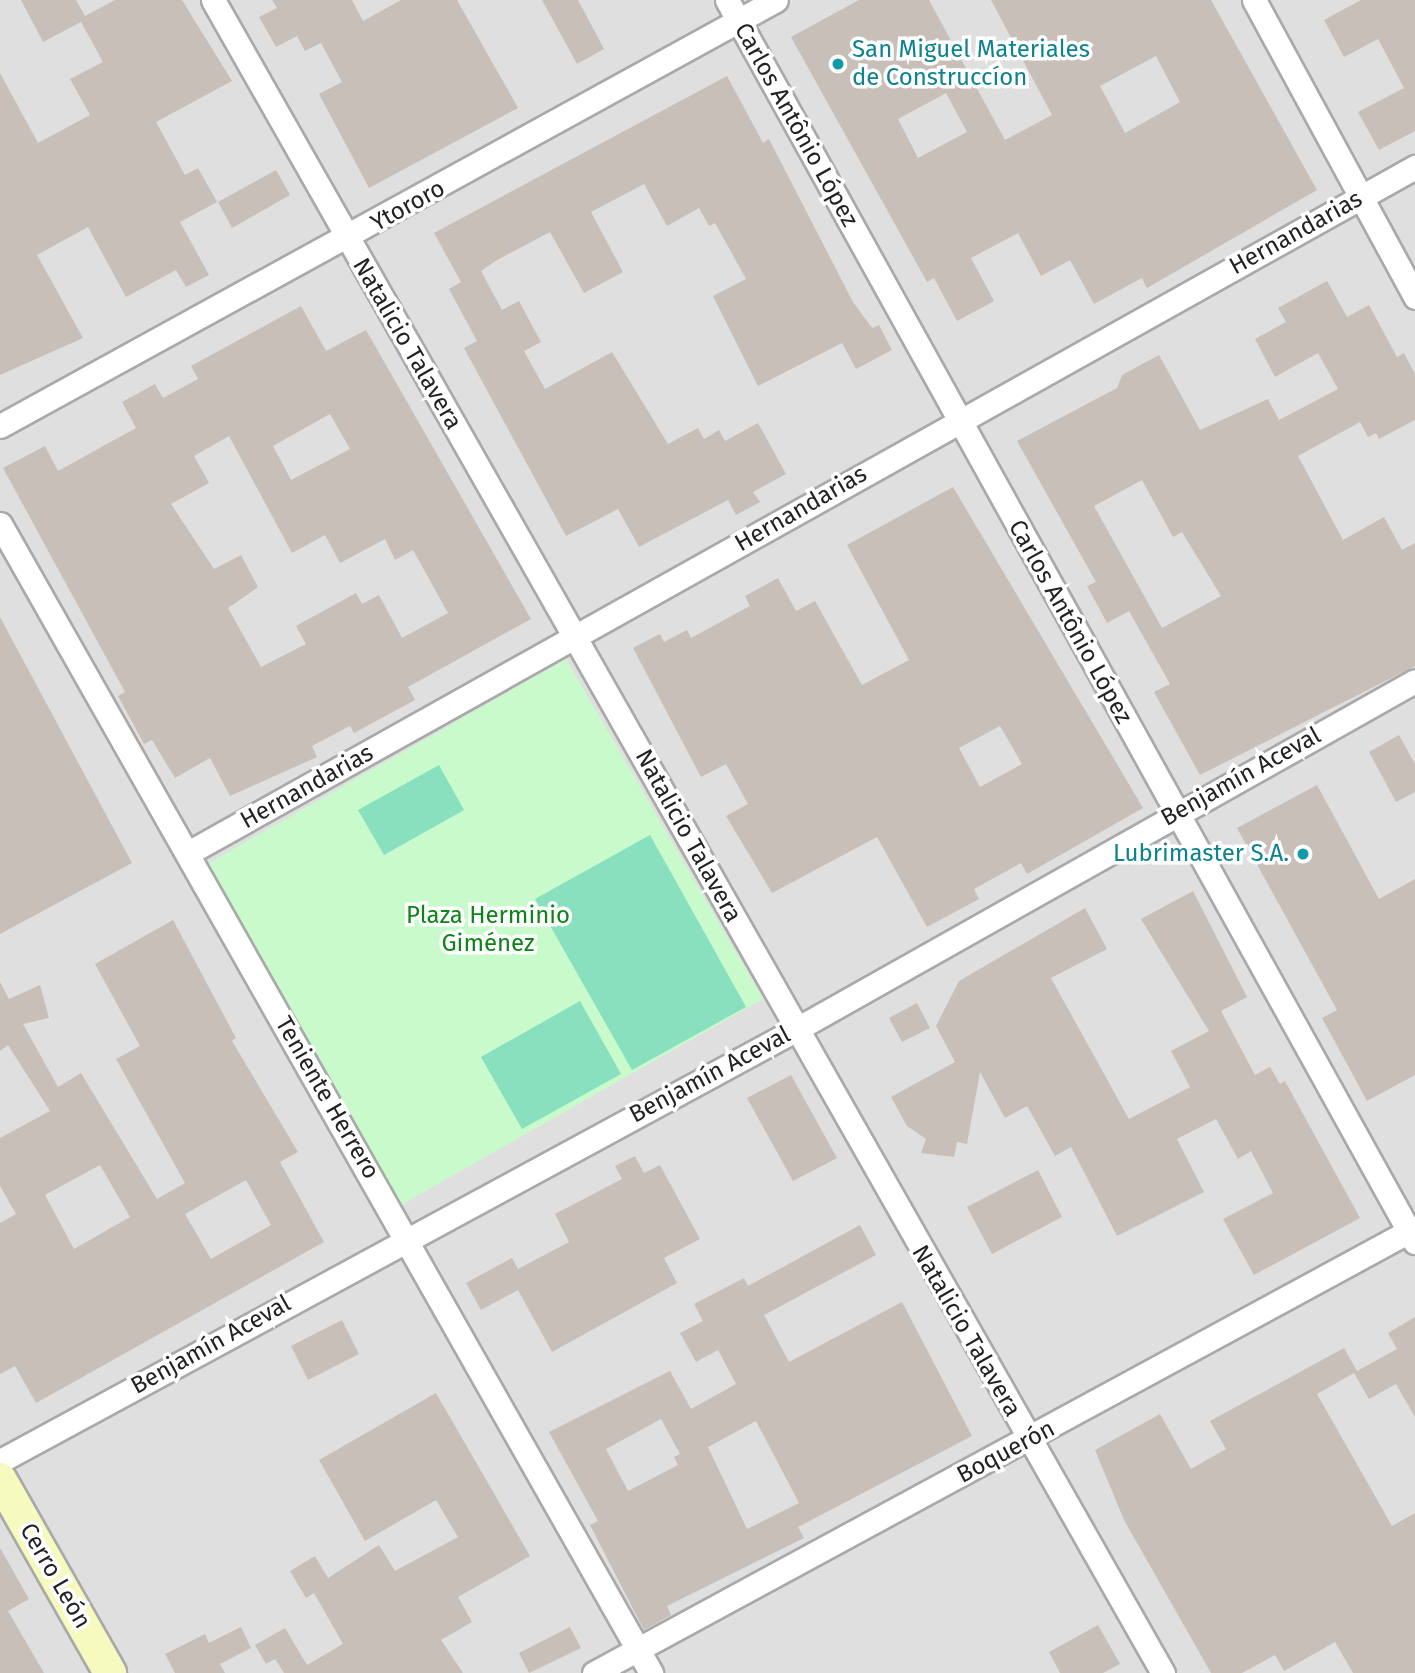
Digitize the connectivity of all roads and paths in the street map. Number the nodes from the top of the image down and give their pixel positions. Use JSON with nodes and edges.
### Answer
{"nodes":[{"id":1,"x":213,"y":0,"type":"edge"},
{"id":2,"x":727,"y":0,"type":"edge"},
{"id":3,"x":776,"y":0,"type":"edge"},
{"id":4,"x":1254,"y":0,"type":"edge"},
{"id":5,"x":738,"y":21,"type":"junction"},
{"id":6,"x":1415,"y":167,"type":"edge"},
{"id":7,"x":1360,"y":197,"type":"junction"},
{"id":8,"x":347,"y":240,"type":"junction"},
{"id":9,"x":1415,"y":297,"type":"edge"},
{"id":10,"x":958,"y":419,"type":"junction"},
{"id":11,"x":0,"y":426,"type":"edge"},
{"id":12,"x":0,"y":524,"type":"edge"},
{"id":13,"x":576,"y":636,"type":"junction"},
{"id":14,"x":1415,"y":681,"type":"edge"},
{"id":15,"x":1175,"y":813,"type":"junction"},
{"id":16,"x":188,"y":853,"type":"junction"},
{"id":17,"x":795,"y":1030,"type":"junction"},
{"id":18,"x":1413,"y":1234,"type":"edge"},
{"id":19,"x":407,"y":1238,"type":"junction"},
{"id":20,"x":1028,"y":1441,"type":"junction"},
{"id":21,"x":0,"y":1461,"type":"edge"},
{"id":22,"x":0,"y":1479,"type":"edge"},
{"id":23,"x":638,"y":1649,"type":"junction"},
{"id":24,"x":110,"y":1673,"type":"edge"},
{"id":25,"x":594,"y":1673,"type":"edge"},
{"id":26,"x":651,"y":1673,"type":"edge"},
{"id":27,"x":1163,"y":1673,"type":"edge"}],
"edges":[{"from":1,"to":8,"type":"street","name":"Natalicio Talavera"},
{"from":2,"to":5,"type":"street","name":"Carlos Antônio López"},
{"from":3,"to":5,"type":"street","name":"Ytororo"},
{"from":4,"to":7,"type":"street"},
{"from":5,"to":8,"type":"street","name":"Ytororo"},
{"from":5,"to":10,"type":"street","name":"Carlos Antônio López"},
{"from":6,"to":7,"type":"street","name":"Hernandarias"},
{"from":7,"to":9,"type":"street"},
{"from":7,"to":10,"type":"street","name":"Hernandarias"},
{"from":8,"to":11,"type":"street","name":"Ytororo"},
{"from":8,"to":13,"type":"street","name":"Natalicio Talavera"},
{"from":10,"to":13,"type":"street","name":"Hernandarias"},
{"from":10,"to":15,"type":"street","name":"Carlos Antônio López"},
{"from":12,"to":16,"type":"street","name":"Teniente Herrero"},
{"from":13,"to":16,"type":"street","name":"Hernandarias"},
{"from":13,"to":17,"type":"street","name":"Natalicio Talavera"},
{"from":14,"to":15,"type":"street","name":"Benjamín Aceval"},
{"from":15,"to":17,"type":"street","name":"Benjamín Aceval"},
{"from":15,"to":18,"type":"street","name":"Carlos Antônio López"},
{"from":16,"to":19,"type":"street","name":"Teniente Herrero"},
{"from":17,"to":19,"type":"street","name":"Benjamín Aceval"},
{"from":17,"to":20,"type":"street","name":"Natalicio Talavera"},
{"from":18,"to":20,"type":"street","name":"Boquerón"},
{"from":19,"to":21,"type":"street","name":"Benjamín Aceval"},
{"from":19,"to":23,"type":"street","name":"Teniente Herrero"},
{"from":20,"to":23,"type":"street","name":"Boquerón"},
{"from":20,"to":27,"type":"street","name":"Natalicio Talavera"},
{"from":22,"to":24,"type":"street","name":"Cerro León"},
{"from":23,"to":25,"type":"street","name":"Boquerón"},
{"from":23,"to":26,"type":"street","name":"Teniente Herrero"}]}
